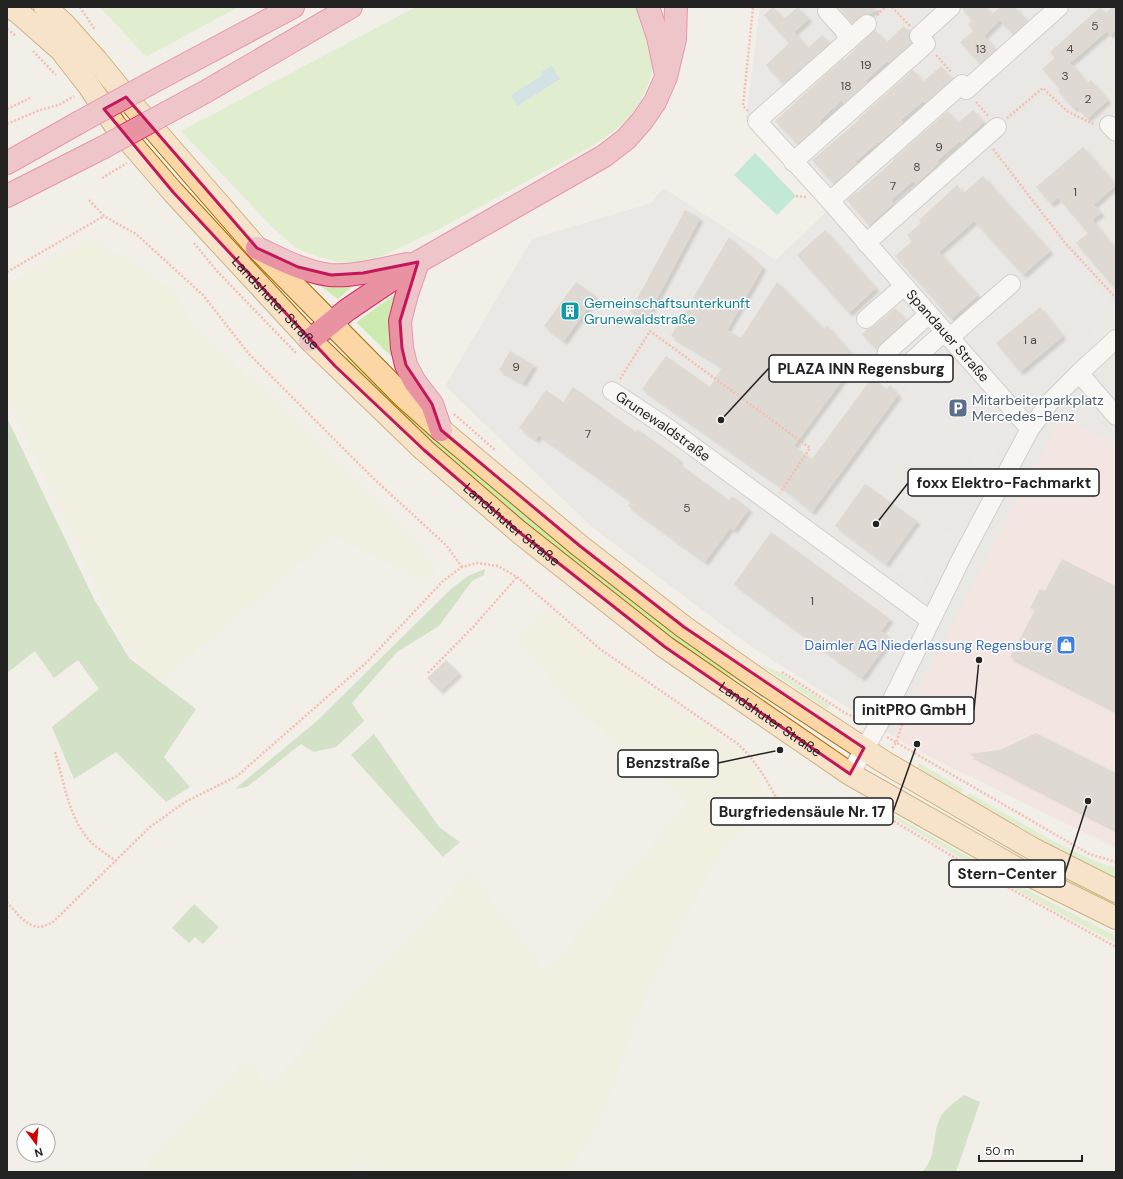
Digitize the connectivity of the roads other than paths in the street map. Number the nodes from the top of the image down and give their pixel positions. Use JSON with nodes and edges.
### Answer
{"nodes":[{"id":1,"x":10,"y":7,"type":"edge"},
{"id":2,"x":46,"y":7,"type":"edge"},
{"id":3,"x":69,"y":7,"type":"edge"},
{"id":4,"x":267,"y":7,"type":"edge"},
{"id":5,"x":293,"y":7,"type":"edge"},
{"id":6,"x":648,"y":7,"type":"edge"},
{"id":7,"x":676,"y":7,"type":"edge"},
{"id":8,"x":951,"y":7,"type":"edge"},
{"id":9,"x":1059,"y":7,"type":"edge"},
{"id":10,"x":354,"y":8,"type":"edge"},
{"id":11,"x":827,"y":11,"type":"dead end"},
{"id":12,"x":867,"y":24,"type":"dead end"},
{"id":13,"x":848,"y":40,"type":"junction"},
{"id":14,"x":193,"y":60,"type":"junction"},
{"id":15,"x":666,"y":77,"type":"junction"},
{"id":16,"x":136,"y":110,"type":"junction"},
{"id":17,"x":991,"y":132,"type":"road end"},
{"id":18,"x":794,"y":162,"type":"junction"},
{"id":19,"x":7,"y":163,"type":"edge"},
{"id":20,"x":7,"y":196,"type":"edge"},
{"id":21,"x":830,"y":201,"type":"junction"},
{"id":22,"x":866,"y":243,"type":"junction"},
{"id":23,"x":257,"y":248,"type":"junction"},
{"id":24,"x":418,"y":262,"type":"junction"},
{"id":25,"x":1011,"y":284,"type":"dead end"},
{"id":26,"x":904,"y":286,"type":"junction"},
{"id":27,"x":929,"y":314,"type":"junction"},
{"id":28,"x":866,"y":319,"type":"dead end"},
{"id":29,"x":331,"y":323,"type":"junction"},
{"id":30,"x":947,"y":335,"type":"junction"},
{"id":31,"x":1116,"y":339,"type":"edge"},
{"id":32,"x":310,"y":340,"type":"junction"},
{"id":33,"x":1079,"y":373,"type":"junction"},
{"id":34,"x":612,"y":391,"type":"road end"},
{"id":35,"x":1116,"y":416,"type":"edge"},
{"id":36,"x":1030,"y":429,"type":"junction"},
{"id":37,"x":441,"y":430,"type":"junction"},
{"id":38,"x":930,"y":620,"type":"junction"},
{"id":39,"x":864,"y":748,"type":"junction"},
{"id":40,"x":850,"y":774,"type":"junction"},
{"id":41,"x":1116,"y":891,"type":"edge"},
{"id":42,"x":1116,"y":918,"type":"edge"}],
"edges":[{"from":1,"to":32,"type":"main road","name":"Landshuter Straße"},
{"from":2,"to":16,"type":"main road","name":"Landshuter Straße"},
{"from":3,"to":16,"type":"main road"},
{"from":4,"to":14,"type":"highway"},
{"from":5,"to":14,"type":"highway"},
{"from":6,"to":15,"type":"highway"},
{"from":7,"to":15,"type":"highway"},
{"from":8,"to":18,"type":"street"},
{"from":9,"to":21,"type":"street"},
{"from":10,"to":20,"type":"highway","bridge":true},
{"from":11,"to":13,"type":"street"},
{"from":12,"to":13,"type":"street"},
{"from":13,"to":18,"type":"street","name":"Spandauer Straße"},
{"from":14,"to":19,"type":"highway","bridge":true},
{"from":15,"to":24,"type":"highway"},
{"from":16,"to":23,"type":"main road","name":"Landshuter Straße"},
{"from":17,"to":22,"type":"street"},
{"from":18,"to":21,"type":"street","name":"Spandauer Straße"},
{"from":21,"to":22,"type":"street","name":"Spandauer Straße"},
{"from":22,"to":26,"type":"street","name":"Spandauer Straße"},
{"from":23,"to":24,"type":"highway"},
{"from":23,"to":29,"type":"main road","name":"Landshuter Straße"},
{"from":24,"to":29,"type":"highway"},
{"from":24,"to":37,"type":"highway"},
{"from":25,"to":30,"type":"street"},
{"from":26,"to":27,"type":"street","name":"Spandauer Straße"},
{"from":26,"to":28,"type":"street"},
{"from":27,"to":30,"type":"street","name":"Spandauer Straße"},
{"from":27,"to":30,"type":"street"},
{"from":29,"to":32,"type":"highway"},
{"from":29,"to":37,"type":"main road","name":"Landshuter Straße"},
{"from":30,"to":36,"type":"street","name":"Spandauer Straße"},
{"from":31,"to":33,"type":"street"},
{"from":32,"to":40,"type":"main road","name":"Landshuter Straße"},
{"from":33,"to":35,"type":"street"},
{"from":33,"to":36,"type":"street"},
{"from":34,"to":38,"type":"street","name":"Grunewaldstraße"},
{"from":36,"to":38,"type":"street"},
{"from":37,"to":39,"type":"main road","name":"Landshuter Straße"},
{"from":38,"to":39,"type":"street"},
{"from":39,"to":40,"type":"street"},
{"from":39,"to":41,"type":"main road","name":"Landshuter Straße"},
{"from":40,"to":42,"type":"main road","name":"Landshuter Straße"}]}
